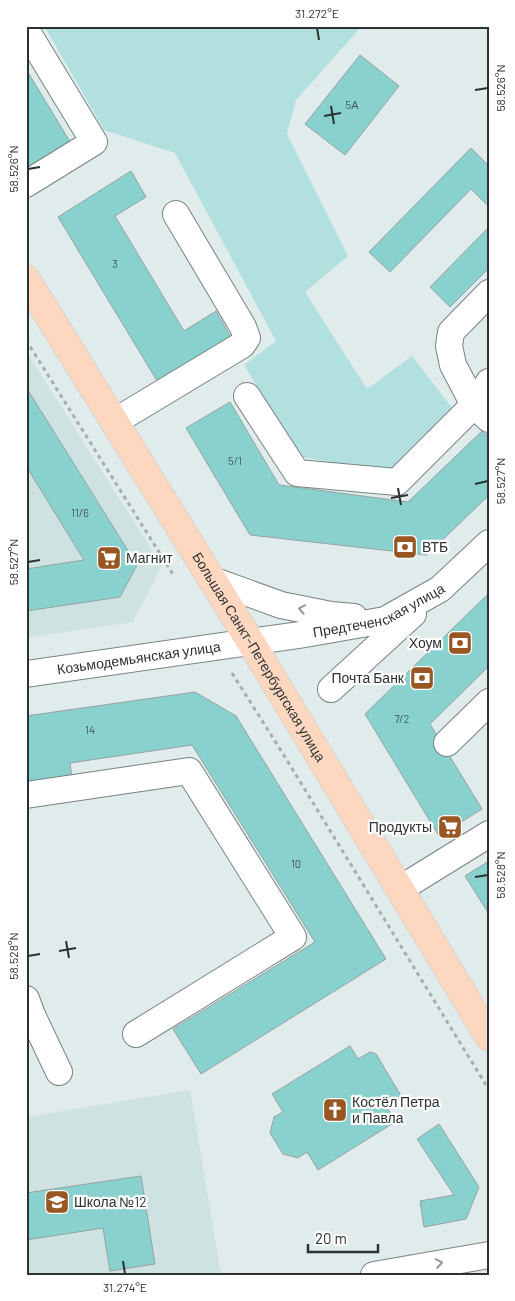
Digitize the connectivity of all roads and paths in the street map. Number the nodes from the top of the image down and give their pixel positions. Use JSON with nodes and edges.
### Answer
{"nodes":[{"id":1,"x":26,"y":28,"type":"edge"},
{"id":2,"x":26,"y":184,"type":"edge"},
{"id":3,"x":176,"y":214,"type":"dead end"},
{"id":4,"x":26,"y":279,"type":"edge"},
{"id":5,"x":489,"y":293,"type":"edge"},
{"id":6,"x":26,"y":340,"type":"edge"},
{"id":7,"x":489,"y":382,"type":"edge"},
{"id":8,"x":247,"y":396,"type":"dead end"},
{"id":9,"x":481,"y":412,"type":"edge"},
{"id":10,"x":114,"y":422,"type":"junction"},
{"id":11,"x":489,"y":543,"type":"edge"},
{"id":12,"x":174,"y":576,"type":"dead end"},
{"id":13,"x":212,"y":580,"type":"junction"},
{"id":14,"x":440,"y":589,"type":"junction"},
{"id":15,"x":385,"y":620,"type":"junction"},
{"id":16,"x":250,"y":641,"type":"junction"},
{"id":17,"x":232,"y":673,"type":"dead end"},
{"id":18,"x":26,"y":674,"type":"edge"},
{"id":19,"x":331,"y":689,"type":"dead end"},
{"id":20,"x":489,"y":702,"type":"edge"},
{"id":21,"x":447,"y":743,"type":"dead end"},
{"id":22,"x":26,"y":795,"type":"edge"},
{"id":23,"x":489,"y":834,"type":"edge"},
{"id":24,"x":400,"y":889,"type":"junction"},
{"id":25,"x":26,"y":999,"type":"edge"},
{"id":26,"x":136,"y":1034,"type":"dead end"},
{"id":27,"x":489,"y":1037,"type":"edge"},
{"id":28,"x":59,"y":1072,"type":"dead end"},
{"id":29,"x":489,"y":1090,"type":"edge"},
{"id":30,"x":489,"y":1255,"type":"edge"},
{"id":31,"x":374,"y":1275,"type":"edge"}],
"edges":[{"from":1,"to":2,"type":"street"},
{"from":3,"to":10,"type":"street"},
{"from":4,"to":10,"type":"main road","name":"Большая Санкт-Петербургская улица"},
{"from":5,"to":9,"type":"street"},
{"from":6,"to":12,"type":"path"},
{"from":7,"to":9,"type":"street"},
{"from":8,"to":9,"type":"street"},
{"from":10,"to":13,"type":"main road","name":"Большая Санкт-Петербургская улица"},
{"from":11,"to":14,"type":"street","name":"Предтеченская улица"},
{"from":15,"to":13,"type":"street","one_way":true},
{"from":13,"to":16,"type":"main road","name":"Большая Санкт-Петербургская улица"},
{"from":14,"to":15,"type":"street","name":"Предтеченская улица"},
{"from":14,"to":19,"type":"street"},
{"from":15,"to":16,"type":"street","name":"Предтеченская улица"},
{"from":16,"to":18,"type":"street","name":"Козьмодемьянская улица"},
{"from":16,"to":24,"type":"main road","name":"Большая Санкт-Петербургская улица"},
{"from":17,"to":29,"type":"path"},
{"from":20,"to":21,"type":"street"},
{"from":22,"to":26,"type":"street"},
{"from":23,"to":24,"type":"street"},
{"from":24,"to":27,"type":"main road","name":"Большая Санкт-Петербургская улица"},
{"from":25,"to":28,"type":"street"},
{"from":31,"to":30,"type":"street","one_way":true}]}
